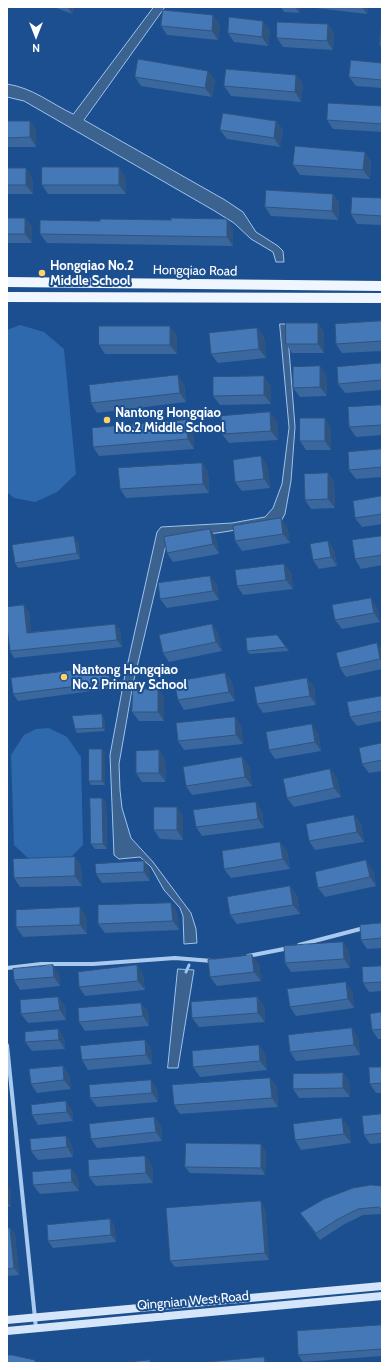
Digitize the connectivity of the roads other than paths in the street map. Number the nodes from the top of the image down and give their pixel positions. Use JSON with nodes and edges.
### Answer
{"nodes":[{"id":1,"x":7,"y":282,"type":"edge"},
{"id":2,"x":382,"y":286,"type":"edge"},
{"id":3,"x":7,"y":297,"type":"edge"},
{"id":4,"x":382,"y":298,"type":"edge"},
{"id":5,"x":368,"y":927,"type":"edge"},
{"id":6,"x":244,"y":957,"type":"edge"},
{"id":7,"x":217,"y":961,"type":"edge"},
{"id":8,"x":7,"y":968,"type":"edge"},
{"id":9,"x":7,"y":1045,"type":"edge"},
{"id":10,"x":382,"y":1286,"type":"edge"},
{"id":11,"x":382,"y":1296,"type":"edge"},
{"id":12,"x":35,"y":1317,"type":"junction"},
{"id":13,"x":7,"y":1320,"type":"edge"},
{"id":14,"x":36,"y":1328,"type":"junction"},
{"id":15,"x":7,"y":1331,"type":"edge"}],
"edges":[{"from":1,"to":2,"type":"main road","name":"Hongqiao Road"},
{"from":3,"to":4,"type":"main road","name":"Hongqiao Road"},
{"from":5,"to":6,"type":"street"},
{"from":7,"to":8,"type":"street"},
{"from":9,"to":12,"type":"street"},
{"from":10,"to":12,"type":"main road","name":"Qingnian West Road"},
{"from":11,"to":14,"type":"main road","name":"Qingnian West Road"},
{"from":12,"to":13,"type":"main road","name":"Qingnian West Road"},
{"from":12,"to":14,"type":"street"},
{"from":14,"to":15,"type":"main road","name":"Qingnian West Road"}]}
